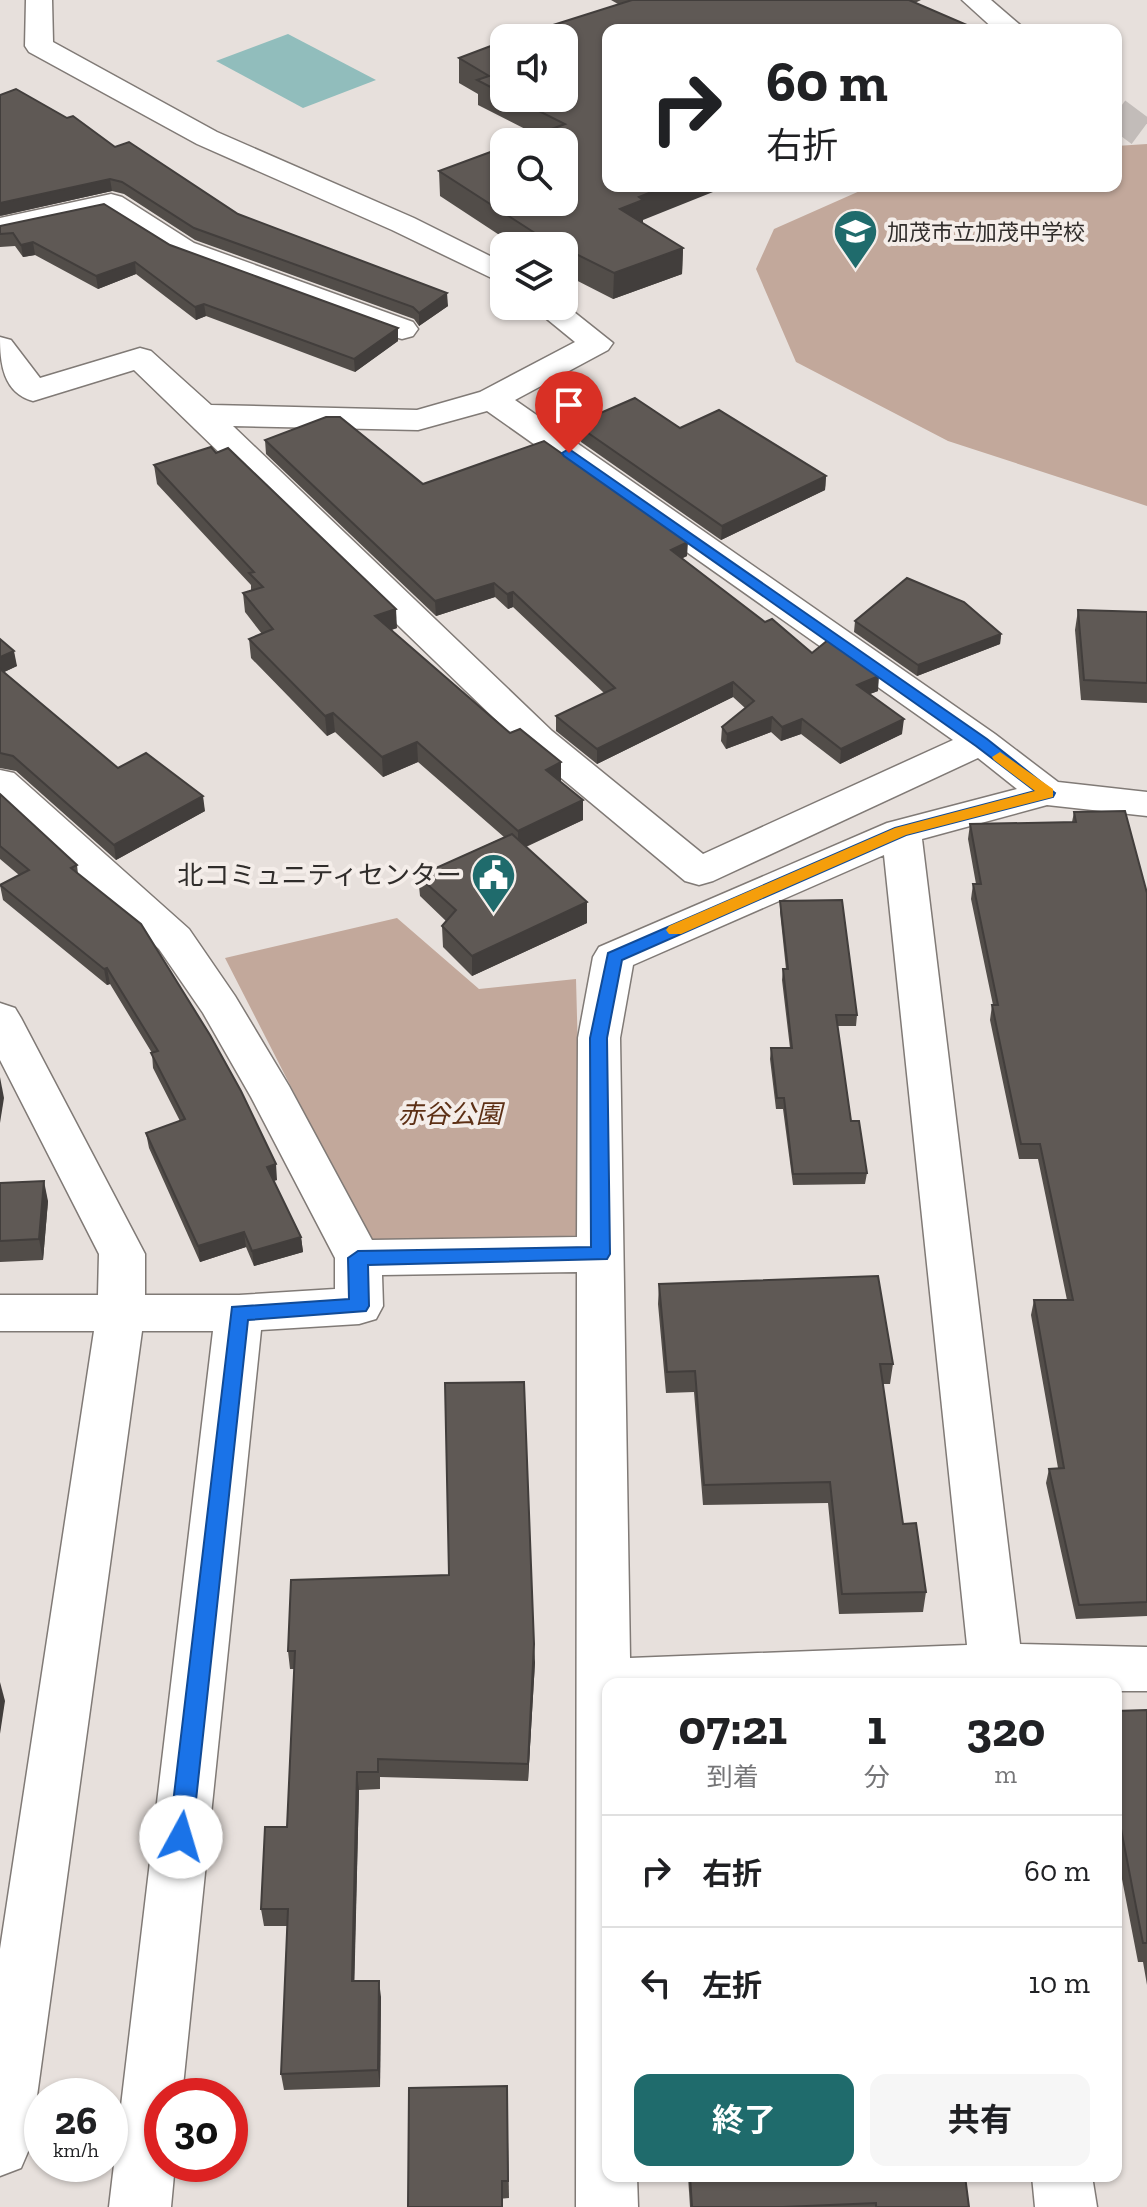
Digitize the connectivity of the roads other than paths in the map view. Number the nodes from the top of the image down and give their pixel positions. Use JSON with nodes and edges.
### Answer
{"nodes":[{"id":1,"x":39,"y":0,"type":"edge"},
{"id":2,"x":975,"y":0,"type":"edge"},
{"id":3,"x":1005,"y":24,"type":"edge"},
{"id":4,"x":0,"y":227,"type":"edge"},
{"id":5,"x":490,"y":268,"type":"edge"},
{"id":6,"x":566,"y":320,"type":"edge"},
{"id":7,"x":402,"y":329,"type":"dead end"},
{"id":8,"x":0,"y":347,"type":"edge"},
{"id":9,"x":492,"y":399,"type":"junction"},
{"id":10,"x":202,"y":415,"type":"junction"},
{"id":11,"x":981,"y":742,"type":"junction"},
{"id":12,"x":1047,"y":793,"type":"junction"},
{"id":13,"x":10,"y":804,"type":"edge"},
{"id":14,"x":1147,"y":804,"type":"edge"},
{"id":15,"x":901,"y":832,"type":"junction"},
{"id":16,"x":0,"y":1018,"type":"edge"},
{"id":17,"x":11,"y":1060,"type":"edge"},
{"id":18,"x":600,"y":1254,"type":"junction"},
{"id":19,"x":358,"y":1258,"type":"junction"},
{"id":20,"x":121,"y":1311,"type":"junction"},
{"id":21,"x":0,"y":1313,"type":"edge"},
{"id":22,"x":239,"y":1313,"type":"junction"},
{"id":23,"x":1147,"y":1669,"type":"edge"},
{"id":24,"x":997,"y":1675,"type":"edge"},
{"id":25,"x":603,"y":1678,"type":"edge"},
{"id":26,"x":828,"y":1678,"type":"edge"},
{"id":27,"x":0,"y":2147,"type":"edge"},
{"id":28,"x":607,"y":2182,"type":"edge"},
{"id":29,"x":1063,"y":2182,"type":"edge"},
{"id":30,"x":140,"y":2207,"type":"edge"},
{"id":31,"x":607,"y":2207,"type":"edge"},
{"id":32,"x":1066,"y":2207,"type":"edge"}],
"edges":[{"from":1,"to":5,"type":"street"},
{"from":2,"to":3,"type":"street"},
{"from":4,"to":7,"type":"street"},
{"from":6,"to":9,"type":"street"},
{"from":8,"to":10,"type":"street"},
{"from":9,"to":10,"type":"street"},
{"from":9,"to":11,"type":"street"},
{"from":10,"to":11,"type":"street"},
{"from":11,"to":12,"type":"street"},
{"from":12,"to":14,"type":"street"},
{"from":12,"to":15,"type":"street"},
{"from":13,"to":19,"type":"street"},
{"from":15,"to":18,"type":"street"},
{"from":15,"to":24,"type":"street"},
{"from":16,"to":17,"type":"street"},
{"from":17,"to":20,"type":"street"},
{"from":18,"to":19,"type":"street"},
{"from":18,"to":25,"type":"street"},
{"from":19,"to":22,"type":"street"},
{"from":20,"to":21,"type":"street"},
{"from":20,"to":22,"type":"street"},
{"from":20,"to":27,"type":"street"},
{"from":22,"to":30,"type":"street"},
{"from":23,"to":24,"type":"street"},
{"from":24,"to":26,"type":"street"},
{"from":28,"to":31,"type":"street"},
{"from":29,"to":32,"type":"street"}]}
